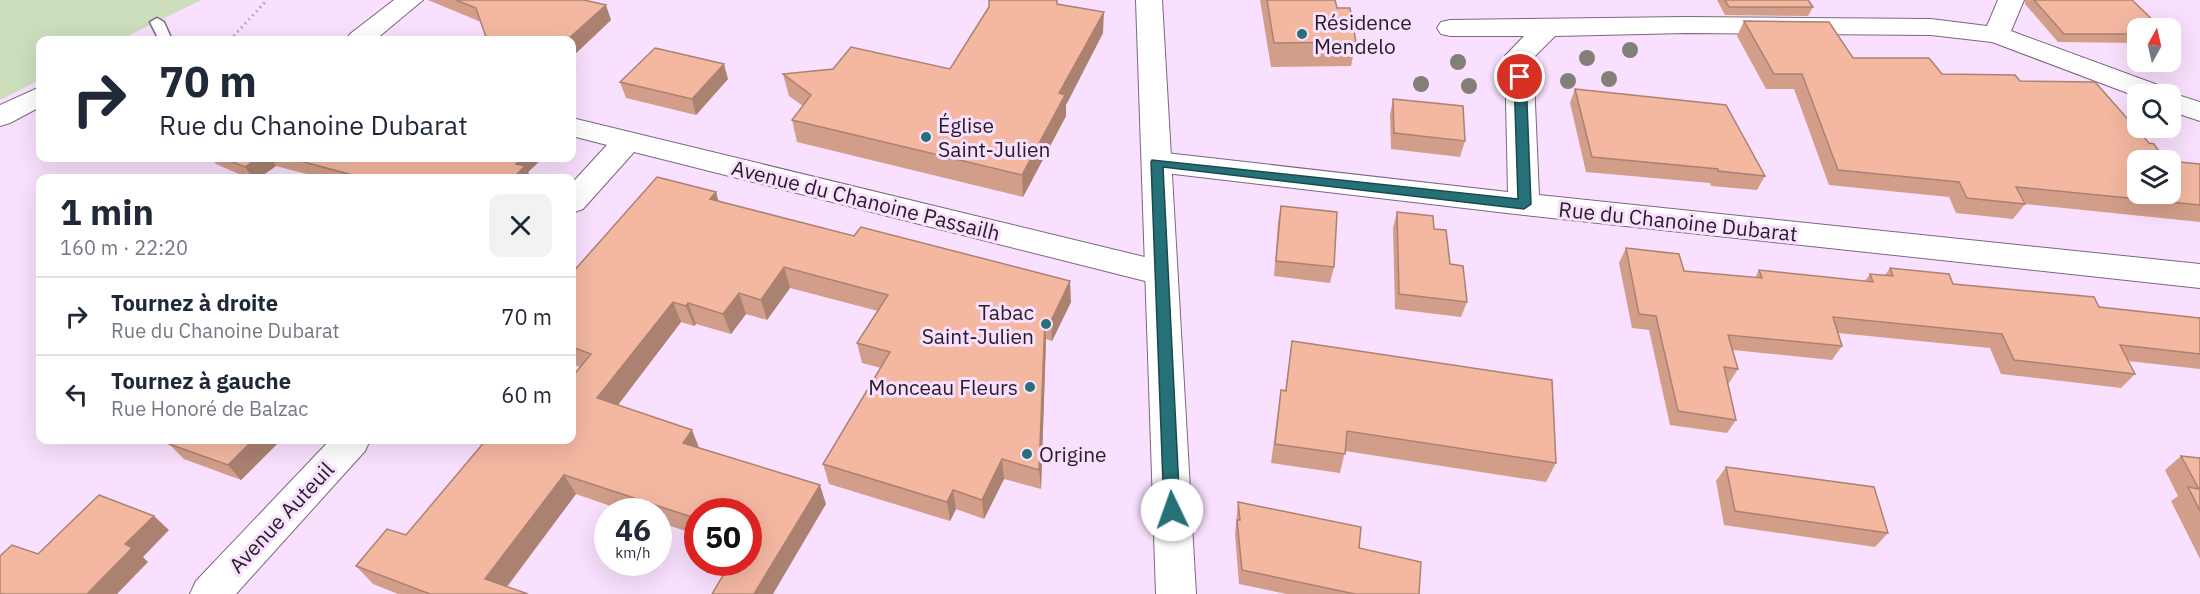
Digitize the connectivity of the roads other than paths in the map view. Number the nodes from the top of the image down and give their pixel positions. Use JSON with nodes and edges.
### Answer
{"nodes":[{"id":1,"x":410,"y":0,"type":"edge"},
{"id":2,"x":1149,"y":0,"type":"edge"},
{"id":3,"x":2011,"y":0,"type":"edge"},
{"id":4,"x":1684,"y":12,"type":"edge"},
{"id":5,"x":157,"y":22,"type":"dead end"},
{"id":6,"x":1450,"y":27,"type":"dead end"},
{"id":7,"x":1548,"y":28,"type":"junction"},
{"id":8,"x":1996,"y":35,"type":"junction"},
{"id":9,"x":164,"y":36,"type":"edge"},
{"id":10,"x":364,"y":36,"type":"edge"},
{"id":11,"x":2131,"y":84,"type":"edge"},
{"id":12,"x":36,"y":98,"type":"edge"},
{"id":13,"x":2181,"y":104,"type":"edge"},
{"id":14,"x":2200,"y":112,"type":"edge"},
{"id":15,"x":0,"y":117,"type":"edge"},
{"id":16,"x":576,"y":128,"type":"edge"},
{"id":17,"x":627,"y":141,"type":"junction"},
{"id":18,"x":1157,"y":162,"type":"junction"},
{"id":19,"x":576,"y":198,"type":"edge"},
{"id":20,"x":1524,"y":204,"type":"junction"},
{"id":21,"x":1161,"y":273,"type":"junction"},
{"id":22,"x":2200,"y":276,"type":"edge"},
{"id":23,"x":348,"y":444,"type":"edge"},
{"id":24,"x":210,"y":594,"type":"edge"},
{"id":25,"x":1176,"y":594,"type":"edge"}],
"edges":[{"from":1,"to":10,"type":"street"},
{"from":2,"to":18,"type":"street"},
{"from":3,"to":8,"type":"street"},
{"from":4,"to":7,"type":"street"},
{"from":4,"to":8,"type":"street"},
{"from":5,"to":9,"type":"lane"},
{"from":6,"to":7,"type":"street"},
{"from":7,"to":20,"type":"street"},
{"from":8,"to":11,"type":"street"},
{"from":12,"to":15,"type":"street"},
{"from":13,"to":14,"type":"street"},
{"from":16,"to":17,"type":"street","name":"Avenue du Chanoine Passailh"},
{"from":17,"to":19,"type":"street"},
{"from":17,"to":21,"type":"street","name":"Avenue du Chanoine Passailh"},
{"from":18,"to":20,"type":"street","name":"Rue du Chanoine Dubarat"},
{"from":18,"to":21,"type":"street"},
{"from":20,"to":22,"type":"street","name":"Rue du Chanoine Dubarat"},
{"from":21,"to":25,"type":"street"},
{"from":23,"to":24,"type":"street","name":"Avenue Auteuil"}]}
